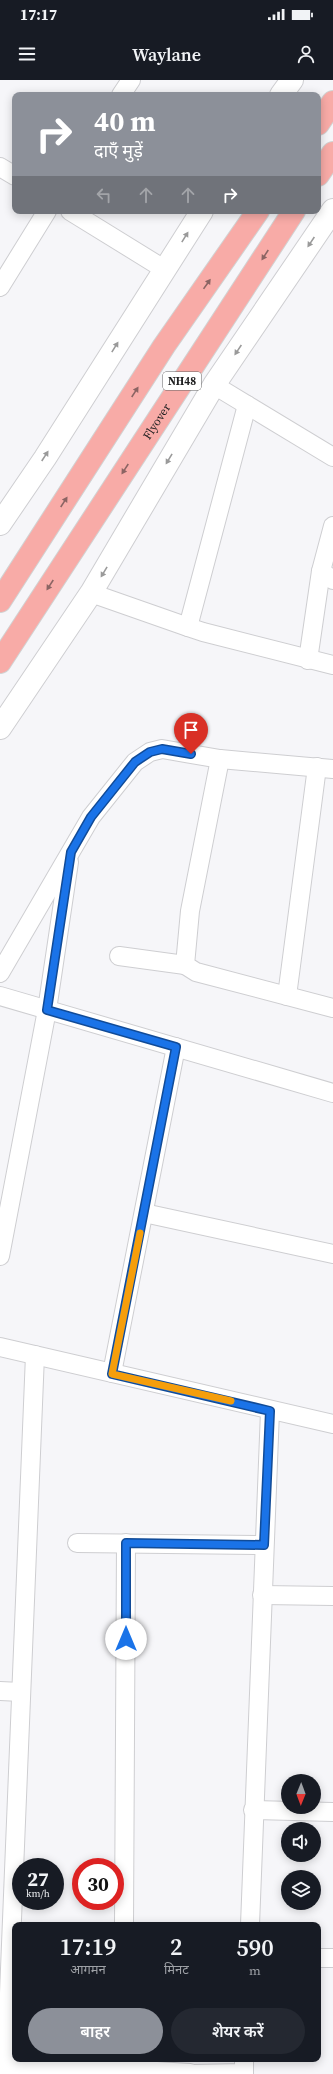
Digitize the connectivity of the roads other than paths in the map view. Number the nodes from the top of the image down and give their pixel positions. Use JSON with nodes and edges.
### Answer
{"nodes":[{"id":1,"x":131,"y":80,"type":"edge"},
{"id":2,"x":292,"y":80,"type":"edge"},
{"id":3,"x":123,"y":92,"type":"edge"},
{"id":4,"x":283,"y":92,"type":"edge"},
{"id":5,"x":333,"y":102,"type":"edge"},
{"id":6,"x":321,"y":120,"type":"edge"},
{"id":7,"x":333,"y":153,"type":"edge"},
{"id":8,"x":0,"y":167,"type":"edge"},
{"id":9,"x":321,"y":171,"type":"edge"},
{"id":10,"x":12,"y":174,"type":"edge"},
{"id":11,"x":333,"y":210,"type":"edge"},
{"id":12,"x":45,"y":214,"type":"edge"},
{"id":13,"x":75,"y":214,"type":"edge"},
{"id":14,"x":200,"y":214,"type":"edge"},
{"id":15,"x":256,"y":214,"type":"edge"},
{"id":16,"x":292,"y":214,"type":"edge"},
{"id":17,"x":164,"y":269,"type":"junction"},
{"id":18,"x":0,"y":287,"type":"edge"},
{"id":19,"x":214,"y":385,"type":"junction"},
{"id":20,"x":247,"y":405,"type":"junction"},
{"id":21,"x":333,"y":457,"type":"edge"},
{"id":22,"x":0,"y":524,"type":"edge"},
{"id":23,"x":333,"y":526,"type":"edge"},
{"id":24,"x":327,"y":576,"type":"edge"},
{"id":25,"x":91,"y":593,"type":"junction"},
{"id":26,"x":0,"y":601,"type":"edge"},
{"id":27,"x":188,"y":627,"type":"junction"},
{"id":28,"x":308,"y":660,"type":"junction"},
{"id":29,"x":0,"y":662,"type":"edge"},
{"id":30,"x":333,"y":666,"type":"edge"},
{"id":31,"x":0,"y":728,"type":"edge"},
{"id":32,"x":220,"y":759,"type":"junction"},
{"id":33,"x":325,"y":768,"type":"edge"},
{"id":34,"x":71,"y":852,"type":"junction"},
{"id":35,"x":119,"y":956,"type":"dead end"},
{"id":36,"x":185,"y":965,"type":"junction"},
{"id":37,"x":0,"y":974,"type":"edge"},
{"id":38,"x":0,"y":996,"type":"edge"},
{"id":39,"x":287,"y":996,"type":"junction"},
{"id":40,"x":333,"y":1008,"type":"edge"},
{"id":41,"x":47,"y":1010,"type":"junction"},
{"id":42,"x":176,"y":1047,"type":"junction"},
{"id":43,"x":333,"y":1093,"type":"edge"},
{"id":44,"x":4,"y":1213,"type":"edge"},
{"id":45,"x":144,"y":1213,"type":"junction"},
{"id":46,"x":333,"y":1254,"type":"edge"},
{"id":47,"x":0,"y":1256,"type":"edge"},
{"id":48,"x":0,"y":1347,"type":"edge"},
{"id":49,"x":35,"y":1355,"type":"junction"},
{"id":50,"x":112,"y":1374,"type":"junction"},
{"id":51,"x":270,"y":1411,"type":"junction"},
{"id":52,"x":333,"y":1424,"type":"edge"},
{"id":53,"x":126,"y":1543,"type":"junction"},
{"id":54,"x":77,"y":1544,"type":"dead end"},
{"id":55,"x":264,"y":1545,"type":"junction"},
{"id":56,"x":262,"y":1595,"type":"junction"},
{"id":57,"x":333,"y":1596,"type":"edge"},
{"id":58,"x":0,"y":1691,"type":"edge"},
{"id":59,"x":21,"y":1692,"type":"junction"},
{"id":60,"x":253,"y":1810,"type":"junction"},
{"id":61,"x":333,"y":1812,"type":"edge"},
{"id":62,"x":8,"y":1842,"type":"edge"},
{"id":63,"x":124,"y":1922,"type":"edge"},
{"id":64,"x":250,"y":1922,"type":"edge"},
{"id":65,"x":321,"y":1958,"type":"edge"},
{"id":66,"x":333,"y":1958,"type":"edge"},
{"id":67,"x":123,"y":2064,"type":"edge"},
{"id":68,"x":245,"y":2069,"type":"edge"},
{"id":69,"x":6,"y":2070,"type":"edge"},
{"id":70,"x":190,"y":2073,"type":"edge"}],
"edges":[{"from":1,"to":3,"type":"street"},
{"from":2,"to":4,"type":"main road"},
{"from":5,"to":6,"type":"highway"},
{"from":7,"to":9,"type":"highway"},
{"from":8,"to":10,"type":"street"},
{"from":11,"to":19,"type":"main road","one_way":true},
{"from":12,"to":18,"type":"street"},
{"from":13,"to":17,"type":"street"},
{"from":17,"to":14,"type":"main road","one_way":true},
{"from":26,"to":15,"type":"highway","number":"NH48","one_way":true},
{"from":16,"to":29,"type":"highway","name":"Flyover","number":"NH48","one_way":true},
{"from":22,"to":17,"type":"main road","one_way":true},
{"from":19,"to":20,"type":"street"},
{"from":19,"to":25,"type":"main road","one_way":true},
{"from":20,"to":21,"type":"street"},
{"from":20,"to":27,"type":"street"},
{"from":23,"to":24,"type":"street"},
{"from":24,"to":28,"type":"street"},
{"from":25,"to":27,"type":"street"},
{"from":25,"to":31,"type":"main road"},
{"from":27,"to":28,"type":"street"},
{"from":28,"to":30,"type":"street"},
{"from":32,"to":33,"type":"street"},
{"from":32,"to":34,"type":"street"},
{"from":32,"to":36,"type":"street"},
{"from":33,"to":39,"type":"street"},
{"from":34,"to":37,"type":"street"},
{"from":34,"to":41,"type":"street"},
{"from":35,"to":36,"type":"street"},
{"from":36,"to":39,"type":"street"},
{"from":38,"to":41,"type":"street"},
{"from":39,"to":40,"type":"street"},
{"from":41,"to":42,"type":"street"},
{"from":41,"to":44,"type":"street"},
{"from":42,"to":43,"type":"street"},
{"from":42,"to":45,"type":"street"},
{"from":44,"to":47,"type":"street"},
{"from":45,"to":46,"type":"street"},
{"from":45,"to":50,"type":"street"},
{"from":48,"to":49,"type":"street"},
{"from":49,"to":50,"type":"street"},
{"from":49,"to":59,"type":"street"},
{"from":50,"to":51,"type":"street"},
{"from":51,"to":52,"type":"street"},
{"from":51,"to":55,"type":"street"},
{"from":53,"to":54,"type":"street"},
{"from":53,"to":55,"type":"street"},
{"from":53,"to":63,"type":"street"},
{"from":55,"to":56,"type":"street"},
{"from":56,"to":57,"type":"street"},
{"from":56,"to":60,"type":"street"},
{"from":58,"to":59,"type":"street"},
{"from":59,"to":62,"type":"street"},
{"from":60,"to":61,"type":"street"},
{"from":60,"to":64,"type":"street"},
{"from":62,"to":69,"type":"street"},
{"from":65,"to":66,"type":"street"},
{"from":67,"to":69,"type":"street"},
{"from":67,"to":70,"type":"street"},
{"from":68,"to":70,"type":"street"}]}
